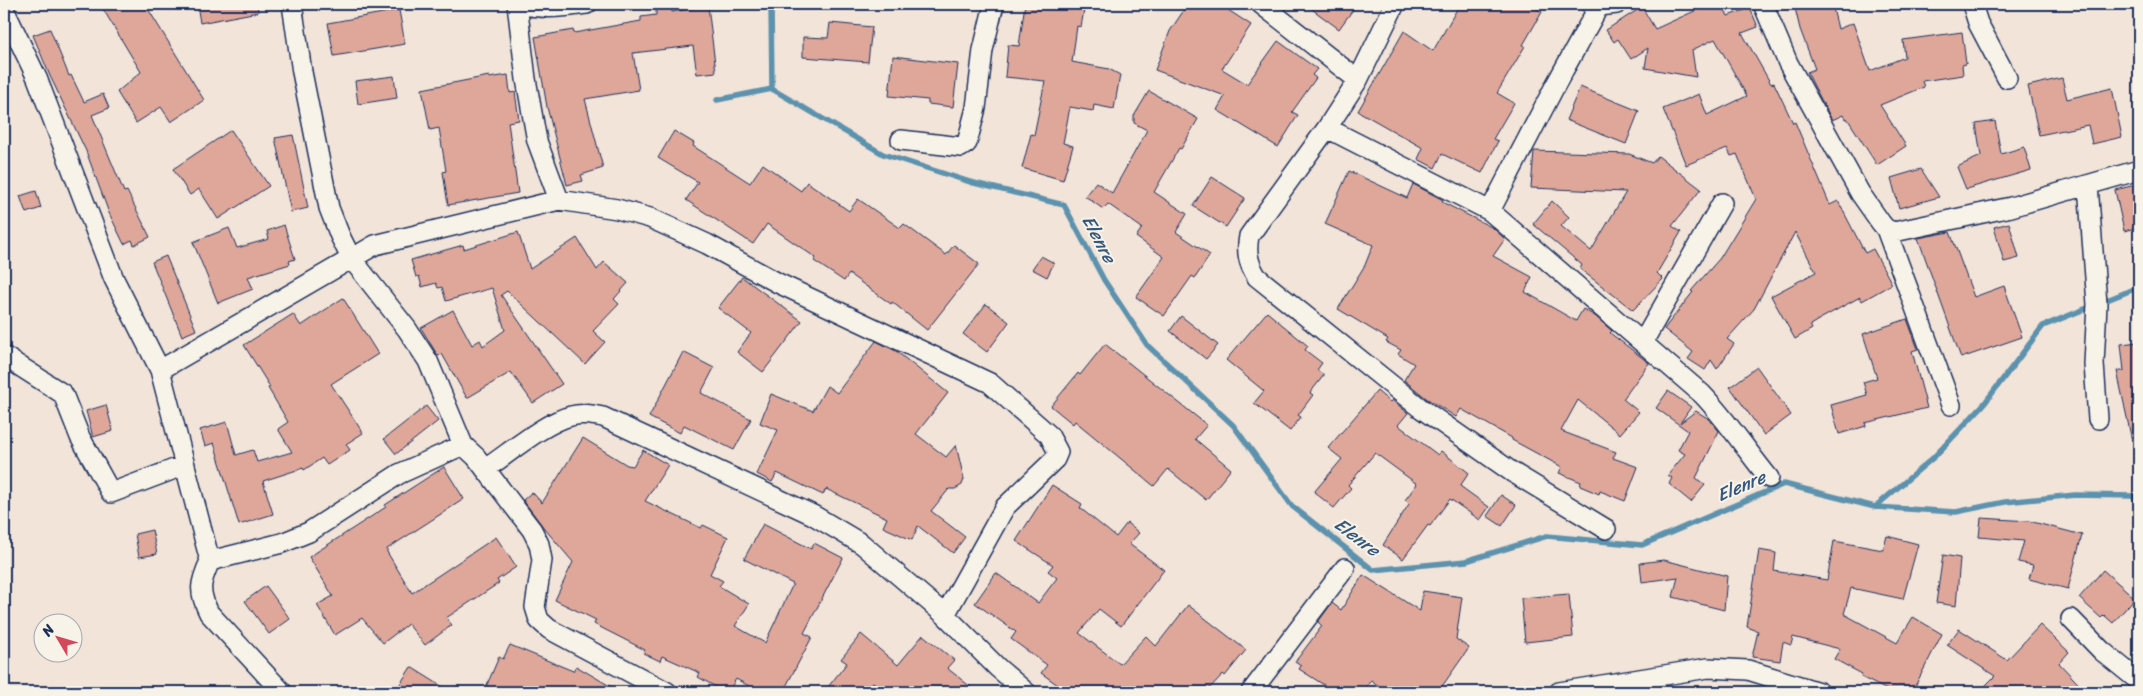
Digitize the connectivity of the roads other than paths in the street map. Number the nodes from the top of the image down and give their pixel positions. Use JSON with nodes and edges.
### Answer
{"nodes":[{"id":1,"x":292,"y":4,"type":"edge"},
{"id":2,"x":518,"y":4,"type":"edge"},
{"id":3,"x":587,"y":4,"type":"edge"},
{"id":4,"x":994,"y":4,"type":"edge"},
{"id":5,"x":1261,"y":4,"type":"edge"},
{"id":6,"x":1395,"y":4,"type":"edge"},
{"id":7,"x":1764,"y":4,"type":"edge"},
{"id":8,"x":1972,"y":4,"type":"edge"},
{"id":9,"x":1602,"y":5,"type":"edge"},
{"id":10,"x":4,"y":8,"type":"edge"},
{"id":11,"x":2007,"y":78,"type":"dead end"},
{"id":12,"x":1358,"y":80,"type":"junction"},
{"id":13,"x":1327,"y":128,"type":"junction"},
{"id":14,"x":902,"y":140,"type":"dead end"},
{"id":15,"x":2139,"y":170,"type":"edge"},
{"id":16,"x":2088,"y":185,"type":"junction"},
{"id":17,"x":559,"y":200,"type":"junction"},
{"id":18,"x":1722,"y":203,"type":"dead end"},
{"id":19,"x":1490,"y":211,"type":"junction"},
{"id":20,"x":1886,"y":229,"type":"junction"},
{"id":21,"x":351,"y":258,"type":"junction"},
{"id":22,"x":1643,"y":342,"type":"junction"},
{"id":23,"x":4,"y":356,"type":"edge"},
{"id":24,"x":160,"y":370,"type":"junction"},
{"id":25,"x":1951,"y":405,"type":"dead end"},
{"id":26,"x":2098,"y":418,"type":"dead end"},
{"id":27,"x":463,"y":445,"type":"junction"},
{"id":28,"x":185,"y":465,"type":"junction"},
{"id":29,"x":485,"y":470,"type":"junction"},
{"id":30,"x":1769,"y":478,"type":"dead end"},
{"id":31,"x":1606,"y":529,"type":"dead end"},
{"id":32,"x":210,"y":560,"type":"junction"},
{"id":33,"x":1345,"y":568,"type":"dead end"},
{"id":34,"x":945,"y":615,"type":"junction"},
{"id":35,"x":2071,"y":619,"type":"dead end"},
{"id":36,"x":2139,"y":681,"type":"edge"},
{"id":37,"x":282,"y":692,"type":"edge"},
{"id":38,"x":667,"y":692,"type":"edge"},
{"id":39,"x":1026,"y":692,"type":"edge"},
{"id":40,"x":1251,"y":692,"type":"edge"},
{"id":41,"x":1565,"y":692,"type":"edge"},
{"id":42,"x":1819,"y":692,"type":"edge"}],
"edges":[{"from":1,"to":21,"type":"street"},
{"from":2,"to":3,"type":"street"},
{"from":2,"to":17,"type":"street"},
{"from":4,"to":14,"type":"street"},
{"from":5,"to":12,"type":"street"},
{"from":6,"to":12,"type":"street"},
{"from":7,"to":20,"type":"street"},
{"from":8,"to":11,"type":"street"},
{"from":9,"to":19,"type":"street"},
{"from":10,"to":24,"type":"street"},
{"from":12,"to":13,"type":"street"},
{"from":13,"to":19,"type":"street"},
{"from":13,"to":31,"type":"street"},
{"from":15,"to":16,"type":"street"},
{"from":16,"to":20,"type":"street"},
{"from":16,"to":26,"type":"street"},
{"from":17,"to":21,"type":"street"},
{"from":17,"to":34,"type":"street"},
{"from":18,"to":22,"type":"street"},
{"from":19,"to":22,"type":"street"},
{"from":20,"to":25,"type":"street"},
{"from":21,"to":24,"type":"street"},
{"from":21,"to":27,"type":"street"},
{"from":22,"to":30,"type":"street"},
{"from":23,"to":28,"type":"street"},
{"from":24,"to":28,"type":"street"},
{"from":27,"to":29,"type":"street"},
{"from":27,"to":32,"type":"street"},
{"from":28,"to":32,"type":"street"},
{"from":29,"to":34,"type":"street"},
{"from":29,"to":38,"type":"street"},
{"from":32,"to":37,"type":"street"},
{"from":33,"to":40,"type":"street"},
{"from":34,"to":39,"type":"street"},
{"from":35,"to":36,"type":"street"},
{"from":41,"to":42,"type":"street"}]}
